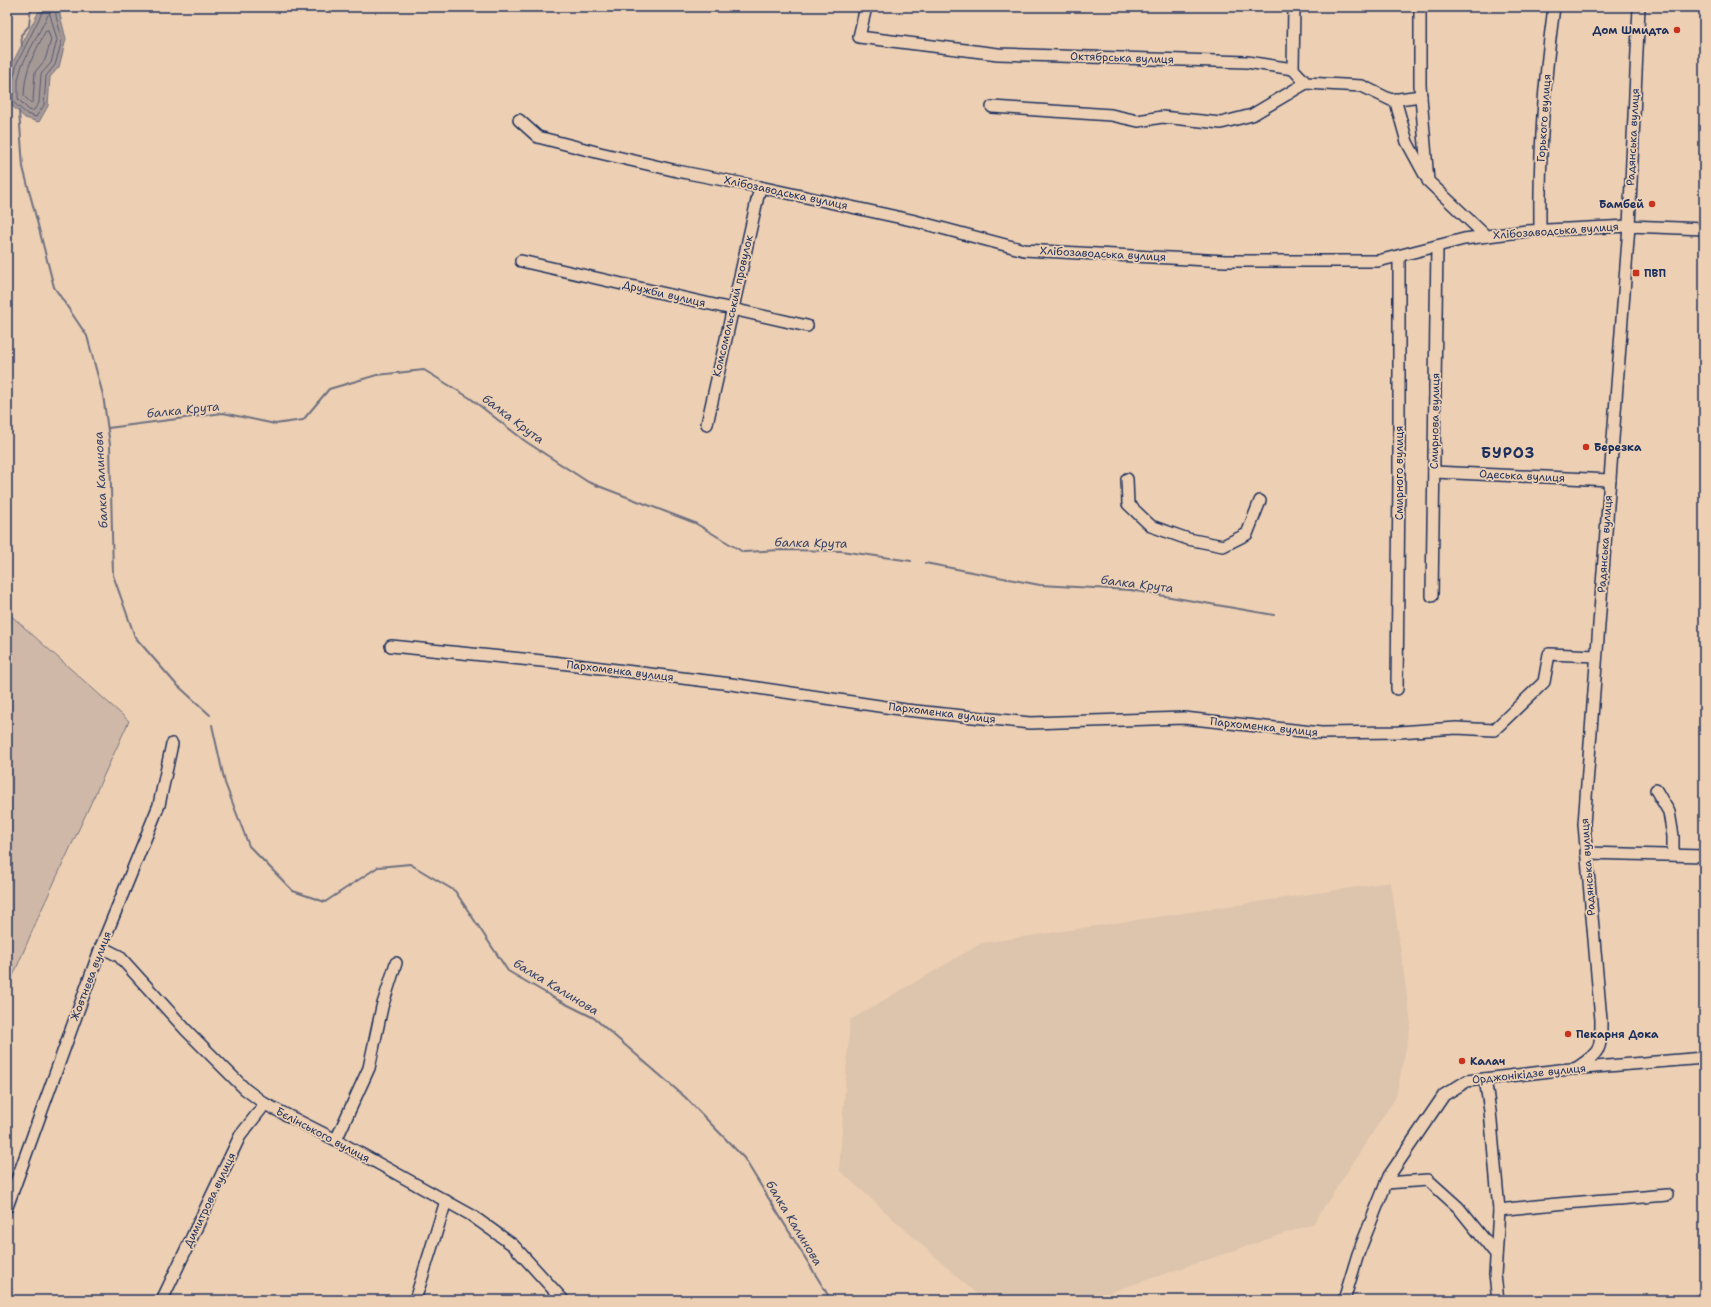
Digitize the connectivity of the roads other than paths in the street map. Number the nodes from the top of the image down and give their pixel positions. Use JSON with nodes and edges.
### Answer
{"nodes":[{"id":1,"x":866,"y":7,"type":"edge"},
{"id":2,"x":1294,"y":7,"type":"edge"},
{"id":3,"x":1420,"y":7,"type":"edge"},
{"id":4,"x":1554,"y":7,"type":"edge"},
{"id":5,"x":1639,"y":7,"type":"edge"},
{"id":6,"x":1293,"y":69,"type":"junction"},
{"id":7,"x":1306,"y":83,"type":"junction"},
{"id":8,"x":1420,"y":96,"type":"junction"},
{"id":9,"x":1395,"y":99,"type":"junction"},
{"id":10,"x":992,"y":107,"type":"dead end"},
{"id":11,"x":519,"y":120,"type":"dead end"},
{"id":12,"x":1428,"y":181,"type":"junction"},
{"id":13,"x":760,"y":187,"type":"junction"},
{"id":14,"x":1629,"y":226,"type":"junction"},
{"id":15,"x":1704,"y":229,"type":"edge"},
{"id":16,"x":1540,"y":230,"type":"junction"},
{"id":17,"x":1486,"y":236,"type":"junction"},
{"id":18,"x":1437,"y":246,"type":"junction"},
{"id":19,"x":1399,"y":256,"type":"junction"},
{"id":20,"x":521,"y":261,"type":"dead end"},
{"id":21,"x":732,"y":310,"type":"junction"},
{"id":22,"x":807,"y":326,"type":"dead end"},
{"id":23,"x":707,"y":424,"type":"dead end"},
{"id":24,"x":1434,"y":472,"type":"junction"},
{"id":25,"x":1127,"y":479,"type":"dead end"},
{"id":26,"x":1610,"y":480,"type":"junction"},
{"id":27,"x":1260,"y":501,"type":"dead end"},
{"id":28,"x":1432,"y":596,"type":"dead end"},
{"id":29,"x":391,"y":646,"type":"dead end"},
{"id":30,"x":1596,"y":656,"type":"junction"},
{"id":31,"x":1397,"y":689,"type":"dead end"},
{"id":32,"x":172,"y":744,"type":"dead end"},
{"id":33,"x":1656,"y":790,"type":"dead end"},
{"id":34,"x":1586,"y":853,"type":"junction"},
{"id":35,"x":1673,"y":854,"type":"junction"},
{"id":36,"x":1704,"y":856,"type":"edge"},
{"id":37,"x":101,"y":947,"type":"junction"},
{"id":38,"x":396,"y":964,"type":"dead end"},
{"id":39,"x":1704,"y":1058,"type":"edge"},
{"id":40,"x":1575,"y":1069,"type":"junction"},
{"id":41,"x":1485,"y":1079,"type":"junction"},
{"id":42,"x":264,"y":1104,"type":"junction"},
{"id":43,"x":336,"y":1140,"type":"junction"},
{"id":44,"x":1386,"y":1183,"type":"junction"},
{"id":45,"x":1667,"y":1195,"type":"dead end"},
{"id":46,"x":446,"y":1201,"type":"junction"},
{"id":47,"x":7,"y":1207,"type":"edge"},
{"id":48,"x":1498,"y":1210,"type":"junction"},
{"id":49,"x":1496,"y":1254,"type":"junction"},
{"id":50,"x":162,"y":1300,"type":"edge"},
{"id":51,"x":415,"y":1300,"type":"edge"},
{"id":52,"x":563,"y":1300,"type":"edge"},
{"id":53,"x":1344,"y":1300,"type":"edge"},
{"id":54,"x":1498,"y":1300,"type":"edge"}],
"edges":[{"from":1,"to":6,"type":"street","name":"Октябрська вулиця"},
{"from":2,"to":6,"type":"street"},
{"from":3,"to":8,"type":"street"},
{"from":4,"to":16,"type":"street","name":"Горького вулиця"},
{"from":5,"to":14,"type":"street","name":"Радянська вулиця"},
{"from":6,"to":7,"type":"street"},
{"from":7,"to":9,"type":"street"},
{"from":7,"to":10,"type":"street"},
{"from":8,"to":9,"type":"street"},
{"from":8,"to":12,"type":"street"},
{"from":9,"to":12,"type":"street"},
{"from":11,"to":13,"type":"street","name":"Хлібозаводська вулиця"},
{"from":12,"to":17,"type":"street"},
{"from":13,"to":19,"type":"street","name":"Хлібозаводська вулиця"},
{"from":13,"to":21,"type":"street","name":"Комсомольський провулок"},
{"from":14,"to":15,"type":"street","name":"Хлібозаводська вулиця"},
{"from":14,"to":16,"type":"street","name":"Хлібозаводська вулиця"},
{"from":14,"to":26,"type":"street","name":"Радянська вулиця"},
{"from":16,"to":17,"type":"street","name":"Хлібозаводська вулиця"},
{"from":17,"to":18,"type":"street","name":"Хлібозаводська вулиця"},
{"from":18,"to":19,"type":"street","name":"Хлібозаводська вулиця"},
{"from":18,"to":24,"type":"street","name":"Смирнова вулиця"},
{"from":19,"to":31,"type":"street","name":"Смирного вулиця"},
{"from":20,"to":21,"type":"street","name":"Дружби вулиця"},
{"from":21,"to":22,"type":"street","name":"Дружби вулиця"},
{"from":21,"to":23,"type":"street","name":"Комсомольський провулок"},
{"from":24,"to":26,"type":"street","name":"Одеська вулиця"},
{"from":24,"to":28,"type":"street","name":"Смирнова вулиця"},
{"from":25,"to":27,"type":"street"},
{"from":26,"to":30,"type":"street","name":"Радянська вулиця"},
{"from":29,"to":30,"type":"street","name":"Пархоменка вулиця"},
{"from":30,"to":34,"type":"street","name":"Радянська вулиця"},
{"from":32,"to":37,"type":"street","name":"Жовтнева вулиця"},
{"from":33,"to":35,"type":"street"},
{"from":34,"to":35,"type":"street"},
{"from":34,"to":40,"type":"street","name":"Радянська вулиця"},
{"from":35,"to":36,"type":"street"},
{"from":37,"to":42,"type":"street","name":"Бєлінського вулиця"},
{"from":37,"to":47,"type":"street","name":"Жовтнева вулиця"},
{"from":38,"to":43,"type":"street"},
{"from":39,"to":40,"type":"street","name":"Орджонікідзе вулиця"},
{"from":40,"to":41,"type":"street","name":"Орджонікідзе вулиця"},
{"from":41,"to":44,"type":"street","name":"Орджонікідзе вулиця"},
{"from":41,"to":48,"type":"street"},
{"from":42,"to":43,"type":"street","name":"Бєлінського вулиця"},
{"from":42,"to":50,"type":"street","name":"Димитрова вулиця"},
{"from":43,"to":46,"type":"street","name":"Бєлінського вулиця"},
{"from":44,"to":49,"type":"street"},
{"from":44,"to":53,"type":"street","name":"Орджонікідзе вулиця"},
{"from":45,"to":48,"type":"street"},
{"from":46,"to":51,"type":"street"},
{"from":46,"to":52,"type":"street","name":"Бєлінського вулиця"},
{"from":48,"to":49,"type":"street"},
{"from":49,"to":54,"type":"street"}]}
